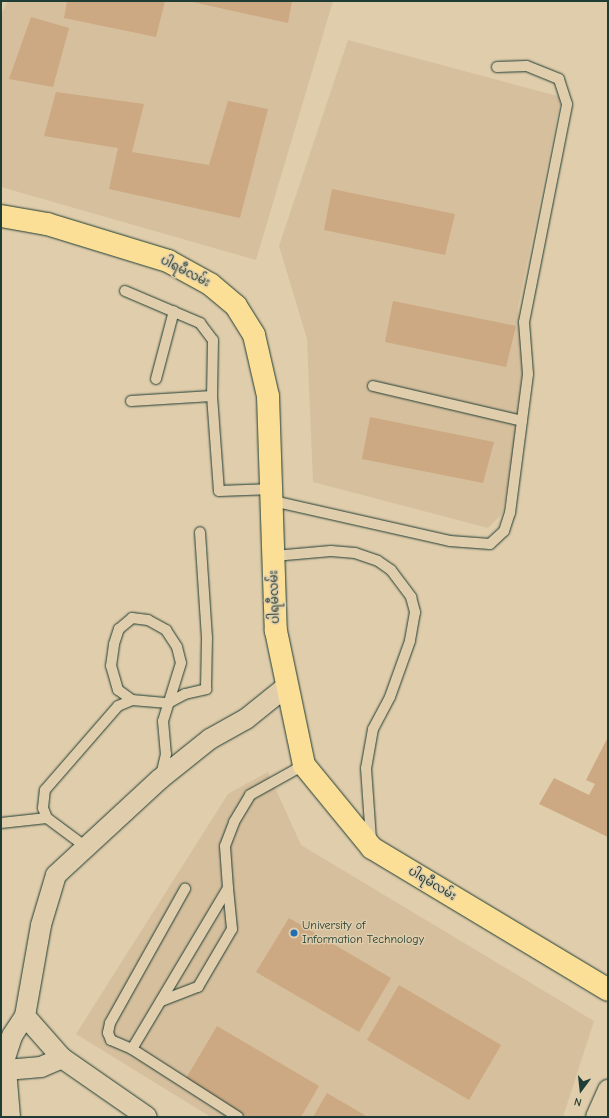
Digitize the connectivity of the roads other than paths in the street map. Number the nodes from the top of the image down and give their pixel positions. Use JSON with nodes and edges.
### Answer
{"nodes":[{"id":1,"x":497,"y":67,"type":"dead end"},
{"id":2,"x":1,"y":216,"type":"edge"},
{"id":3,"x":125,"y":291,"type":"dead end"},
{"id":4,"x":174,"y":311,"type":"junction"},
{"id":5,"x":156,"y":379,"type":"dead end"},
{"id":6,"x":372,"y":386,"type":"dead end"},
{"id":7,"x":212,"y":396,"type":"junction"},
{"id":8,"x":131,"y":401,"type":"dead end"},
{"id":9,"x":522,"y":421,"type":"junction"},
{"id":10,"x":273,"y":495,"type":"junction"},
{"id":11,"x":200,"y":532,"type":"dead end"},
{"id":12,"x":274,"y":556,"type":"junction"},
{"id":13,"x":287,"y":686,"type":"junction"},
{"id":14,"x":132,"y":700,"type":"junction"},
{"id":15,"x":168,"y":703,"type":"junction"},
{"id":16,"x":304,"y":765,"type":"junction"},
{"id":17,"x":160,"y":779,"type":"junction"},
{"id":18,"x":47,"y":818,"type":"junction"},
{"id":19,"x":1,"y":823,"type":"edge"},
{"id":20,"x":86,"y":847,"type":"junction"},
{"id":21,"x":372,"y":848,"type":"junction"},
{"id":22,"x":228,"y":888,"type":"junction"},
{"id":23,"x":185,"y":890,"type":"dead end"},
{"id":24,"x":608,"y":990,"type":"edge"},
{"id":25,"x":161,"y":1001,"type":"junction"},
{"id":26,"x":25,"y":1016,"type":"junction"},
{"id":27,"x":132,"y":1049,"type":"junction"},
{"id":28,"x":62,"y":1058,"type":"junction"},
{"id":29,"x":6,"y":1070,"type":"junction"},
{"id":30,"x":608,"y":1090,"type":"edge"},
{"id":31,"x":10,"y":1117,"type":"edge"},
{"id":32,"x":147,"y":1117,"type":"edge"},
{"id":33,"x":238,"y":1117,"type":"edge"},
{"id":34,"x":596,"y":1117,"type":"edge"}],
"edges":[{"from":1,"to":9,"type":"lane"},
{"from":2,"to":10,"type":"main road","name":"ပါရမီလမ်း"},
{"from":3,"to":4,"type":"lane"},
{"from":4,"to":5,"type":"lane"},
{"from":4,"to":7,"type":"lane"},
{"from":6,"to":9,"type":"lane"},
{"from":7,"to":8,"type":"lane"},
{"from":7,"to":10,"type":"lane"},
{"from":9,"to":10,"type":"lane"},
{"from":10,"to":12,"type":"main road","name":"ပါရမီလမ်း"},
{"from":11,"to":15,"type":"lane"},
{"from":12,"to":13,"type":"main road","name":"ပါရမီလမ်း"},
{"from":12,"to":21,"type":"lane"},
{"from":13,"to":16,"type":"main road","name":"ပါရမီလမ်း"},
{"from":13,"to":17,"type":"street"},
{"from":14,"to":15,"type":"lane"},
{"from":14,"to":15,"type":"lane"},
{"from":14,"to":18,"type":"lane"},
{"from":15,"to":17,"type":"lane"},
{"from":16,"to":21,"type":"main road","name":"ပါရမီလမ်း"},
{"from":16,"to":22,"type":"lane"},
{"from":17,"to":20,"type":"street"},
{"from":18,"to":19,"type":"lane"},
{"from":18,"to":20,"type":"lane"},
{"from":20,"to":26,"type":"street"},
{"from":21,"to":24,"type":"main road","name":"ပါရမီလမ်း"},
{"from":22,"to":25,"type":"lane"},
{"from":22,"to":25,"type":"lane"},
{"from":23,"to":27,"type":"lane"},
{"from":25,"to":27,"type":"lane"},
{"from":26,"to":28,"type":"street"},
{"from":26,"to":29,"type":"street"},
{"from":27,"to":33,"type":"lane"},
{"from":28,"to":29,"type":"street"},
{"from":28,"to":32,"type":"street"},
{"from":29,"to":31,"type":"street"},
{"from":30,"to":34,"type":"street"}]}
